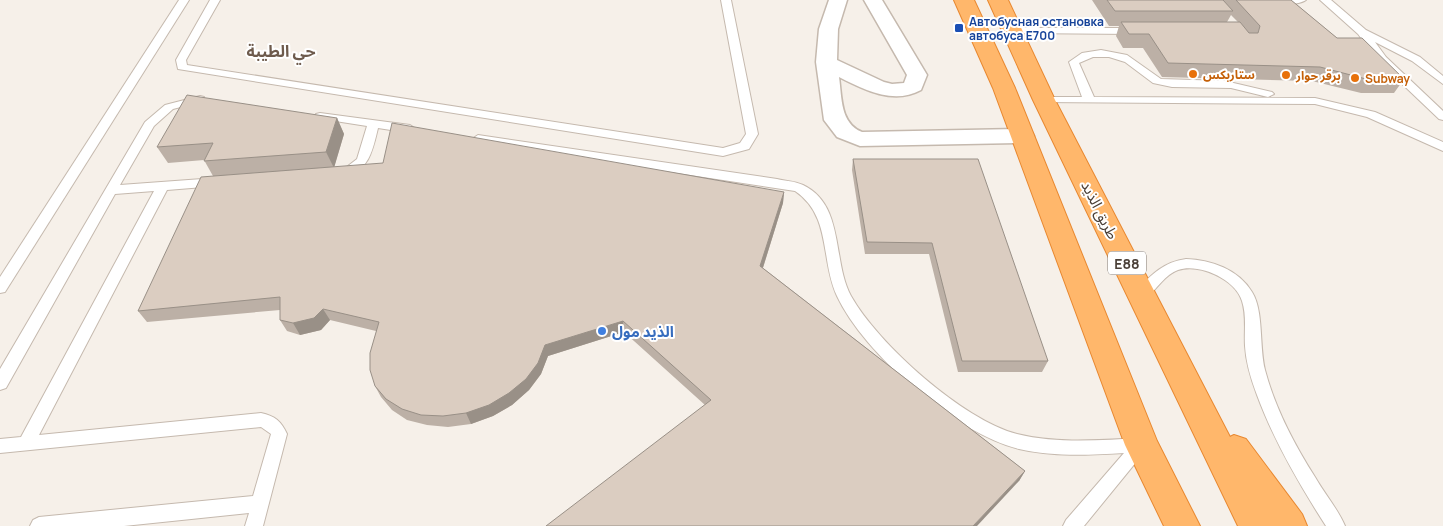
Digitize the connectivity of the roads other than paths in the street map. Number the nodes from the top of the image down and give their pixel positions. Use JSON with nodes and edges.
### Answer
{"nodes":[{"id":1,"x":184,"y":0,"type":"edge"},
{"id":2,"x":215,"y":0,"type":"edge"},
{"id":3,"x":726,"y":0,"type":"edge"},
{"id":4,"x":838,"y":0,"type":"edge"},
{"id":5,"x":873,"y":0,"type":"edge"},
{"id":6,"x":964,"y":0,"type":"edge"},
{"id":7,"x":998,"y":0,"type":"edge"},
{"id":8,"x":1258,"y":0,"type":"edge"},
{"id":9,"x":1301,"y":0,"type":"edge"},
{"id":10,"x":1325,"y":0,"type":"edge"},
{"id":11,"x":1013,"y":31,"type":"junction"},
{"id":12,"x":1142,"y":31,"type":"edge"},
{"id":13,"x":1362,"y":32,"type":"junction"},
{"id":14,"x":826,"y":62,"type":"junction"},
{"id":15,"x":1443,"y":81,"type":"edge"},
{"id":16,"x":1089,"y":99,"type":"junction"},
{"id":17,"x":1285,"y":99,"type":"junction"},
{"id":18,"x":212,"y":100,"type":"edge"},
{"id":19,"x":1044,"y":100,"type":"junction"},
{"id":20,"x":307,"y":114,"type":"edge"},
{"id":21,"x":1443,"y":117,"type":"edge"},
{"id":22,"x":374,"y":124,"type":"junction"},
{"id":23,"x":423,"y":131,"type":"edge"},
{"id":24,"x":462,"y":136,"type":"edge"},
{"id":25,"x":1023,"y":136,"type":"junction"},
{"id":26,"x":1443,"y":147,"type":"edge"},
{"id":27,"x":330,"y":174,"type":"edge"},
{"id":28,"x":232,"y":181,"type":"edge"},
{"id":29,"x":163,"y":186,"type":"junction"},
{"id":30,"x":111,"y":190,"type":"junction"},
{"id":31,"x":0,"y":288,"type":"edge"},
{"id":32,"x":1142,"y":294,"type":"junction"},
{"id":33,"x":0,"y":383,"type":"edge"},
{"id":34,"x":1189,"y":388,"type":"junction"},
{"id":35,"x":26,"y":444,"type":"junction"},
{"id":36,"x":1142,"y":445,"type":"junction"},
{"id":37,"x":0,"y":446,"type":"edge"},
{"id":38,"x":260,"y":504,"type":"junction"},
{"id":39,"x":39,"y":526,"type":"edge"},
{"id":40,"x":254,"y":526,"type":"edge"},
{"id":41,"x":1072,"y":526,"type":"edge"},
{"id":42,"x":1165,"y":526,"type":"edge"},
{"id":43,"x":1182,"y":526,"type":"edge"},
{"id":44,"x":1257,"y":526,"type":"edge"},
{"id":45,"x":1289,"y":526,"type":"edge"},
{"id":46,"x":1336,"y":526,"type":"edge"}],
"edges":[{"from":1,"to":31,"type":"lane"},
{"from":2,"to":3,"type":"lane"},
{"from":4,"to":14,"type":"street"},
{"from":5,"to":14,"type":"street"},
{"from":6,"to":25,"type":"highway"},
{"from":7,"to":11,"type":"highway","name":"طريق الذيد","number":"E88"},
{"from":8,"to":9,"type":"lane"},
{"from":10,"to":13,"type":"lane"},
{"from":11,"to":12,"type":"lane"},
{"from":11,"to":19,"type":"highway","name":"طريق الذيد","number":"E88"},
{"from":13,"to":15,"type":"lane"},
{"from":13,"to":21,"type":"lane"},
{"from":14,"to":25,"type":"street"},
{"from":16,"to":17,"type":"lane"},
{"from":16,"to":17,"type":"lane"},
{"from":16,"to":19,"type":"lane"},
{"from":17,"to":26,"type":"lane"},
{"from":18,"to":30,"type":"lane"},
{"from":19,"to":32,"type":"highway","name":"طريق الذيد","number":"E88"},
{"from":20,"to":22,"type":"lane"},
{"from":22,"to":23,"type":"lane"},
{"from":22,"to":27,"type":"lane"},
{"from":24,"to":36,"type":"lane"},
{"from":25,"to":36,"type":"highway"},
{"from":28,"to":29,"type":"lane"},
{"from":29,"to":30,"type":"lane"},
{"from":29,"to":35,"type":"lane"},
{"from":30,"to":33,"type":"lane"},
{"from":32,"to":34,"type":"highway","name":"طريق الذيد","number":"E88"},
{"from":32,"to":46,"type":"lane"},
{"from":34,"to":44,"type":"highway","name":"طريق الذيد","number":"E88"},
{"from":34,"to":45,"type":"highway"},
{"from":35,"to":37,"type":"lane"},
{"from":35,"to":38,"type":"lane"},
{"from":36,"to":41,"type":"lane"},
{"from":36,"to":42,"type":"highway"},
{"from":36,"to":43,"type":"highway"},
{"from":38,"to":39,"type":"lane"},
{"from":38,"to":40,"type":"lane"}]}
